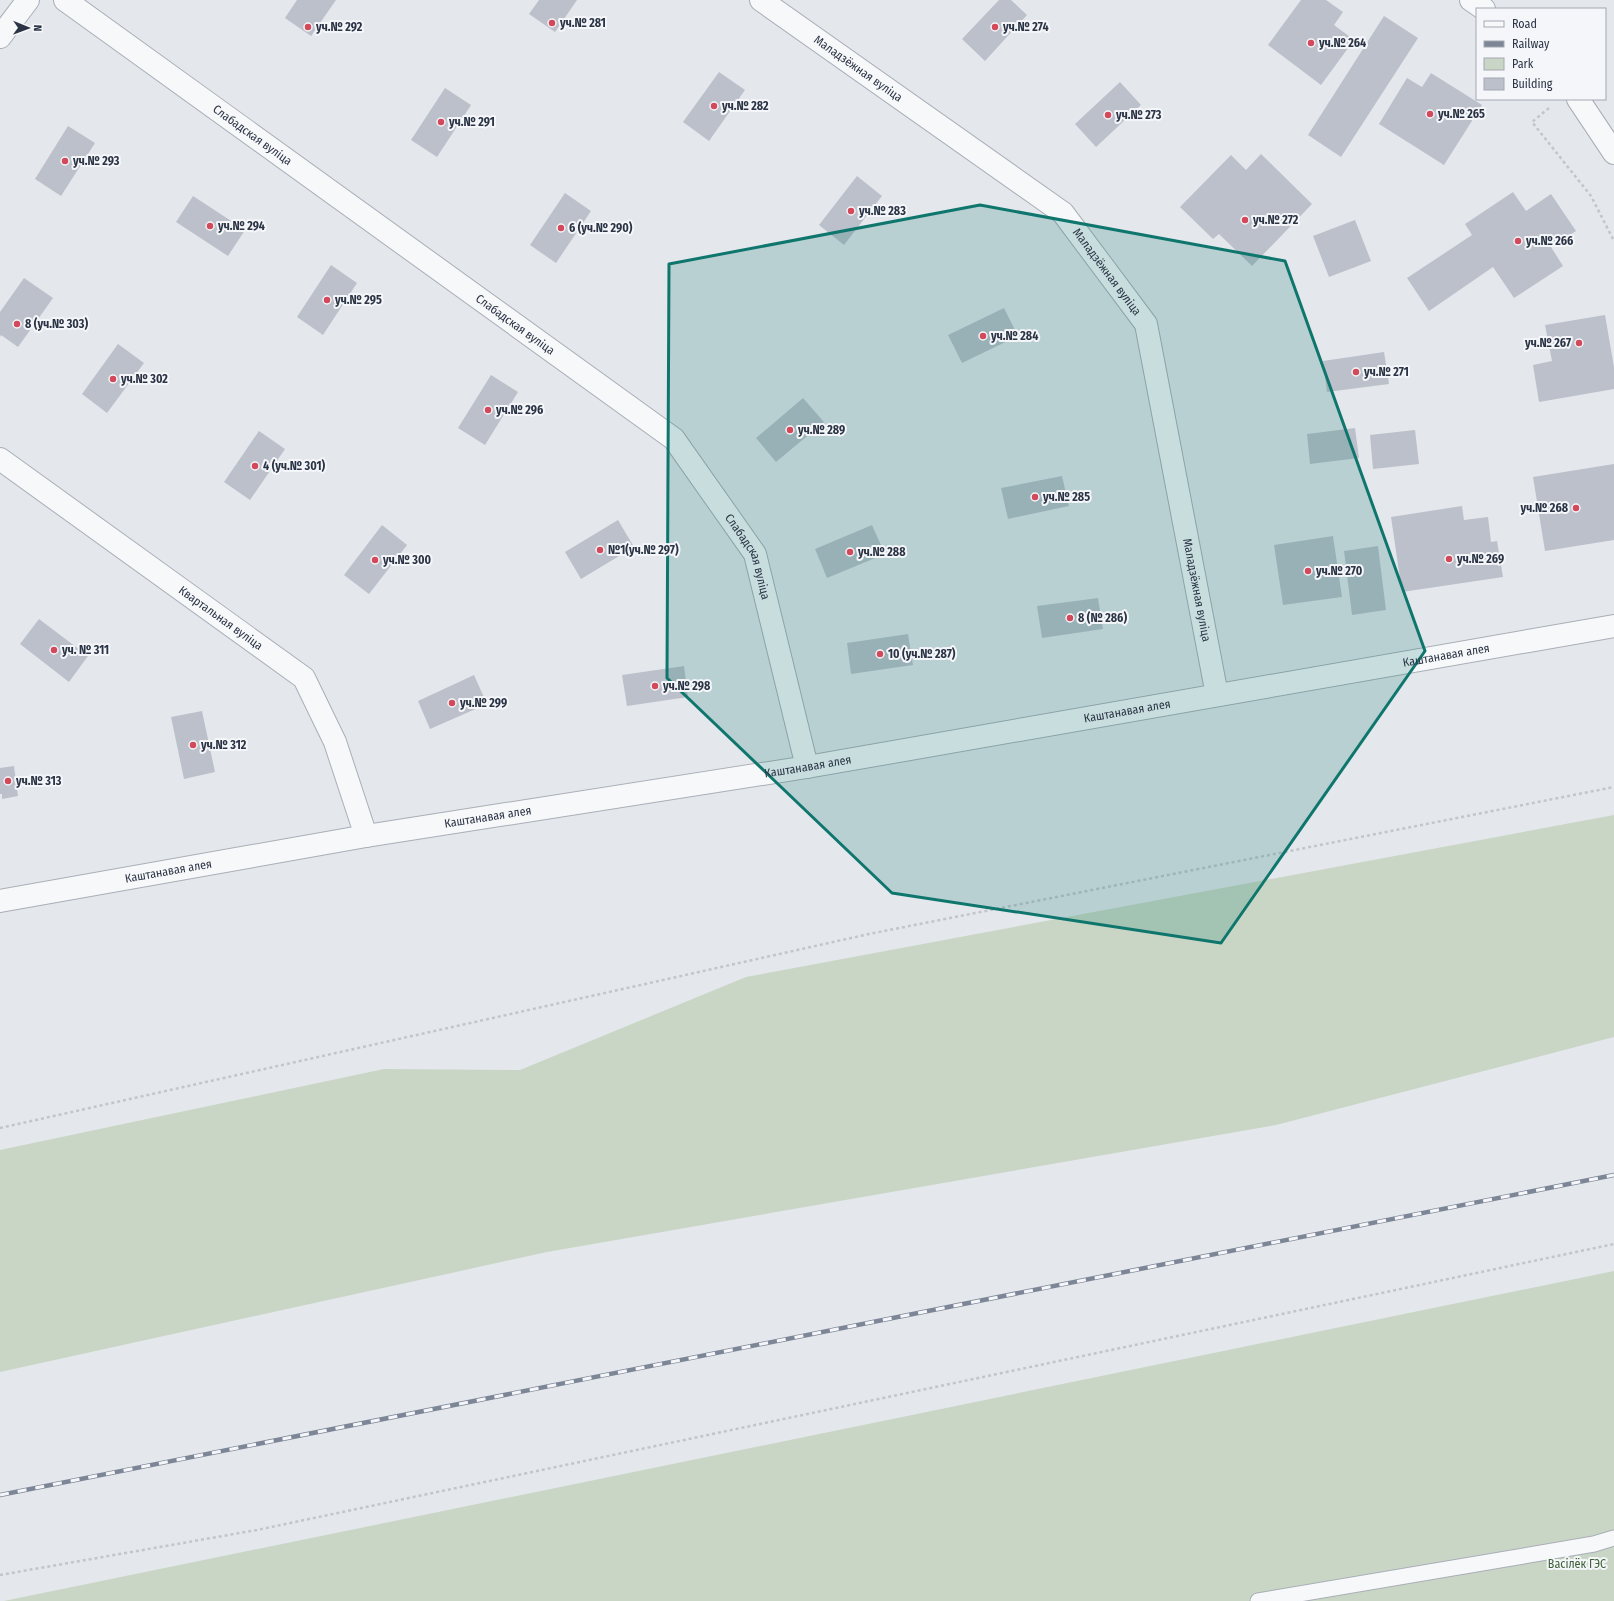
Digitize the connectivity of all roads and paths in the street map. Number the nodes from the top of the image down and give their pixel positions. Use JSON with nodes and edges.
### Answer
{"nodes":[{"id":1,"x":28,"y":0,"type":"edge"},
{"id":2,"x":65,"y":0,"type":"edge"},
{"id":3,"x":761,"y":0,"type":"edge"},
{"id":4,"x":1471,"y":0,"type":"edge"},
{"id":5,"x":1483,"y":8,"type":"edge"},
{"id":6,"x":0,"y":37,"type":"edge"},
{"id":7,"x":1579,"y":100,"type":"edge"},
{"id":8,"x":1585,"y":100,"type":"edge"},
{"id":9,"x":1554,"y":103,"type":"dead end"},
{"id":10,"x":1614,"y":125,"type":"edge"},
{"id":11,"x":1614,"y":153,"type":"edge"},
{"id":12,"x":1614,"y":241,"type":"edge"},
{"id":13,"x":0,"y":459,"type":"edge"},
{"id":14,"x":1614,"y":626,"type":"edge"},
{"id":15,"x":1217,"y":695,"type":"junction"},
{"id":16,"x":807,"y":767,"type":"junction"},
{"id":17,"x":1614,"y":787,"type":"edge"},
{"id":18,"x":366,"y":836,"type":"junction"},
{"id":19,"x":0,"y":901,"type":"edge"},
{"id":20,"x":0,"y":1128,"type":"edge"},
{"id":21,"x":1614,"y":1244,"type":"edge"},
{"id":22,"x":1614,"y":1538,"type":"edge"},
{"id":23,"x":0,"y":1575,"type":"edge"},
{"id":24,"x":1258,"y":1601,"type":"edge"}],
"edges":[{"from":1,"to":6,"type":"street"},
{"from":2,"to":16,"type":"street","name":"Слабадская вуліца"},
{"from":3,"to":15,"type":"street","name":"Маладзёжная вуліца"},
{"from":4,"to":5,"type":"street"},
{"from":7,"to":11,"type":"street"},
{"from":8,"to":10,"type":"street"},
{"from":9,"to":12,"type":"path"},
{"from":13,"to":18,"type":"street","name":"Квартальная вуліца"},
{"from":14,"to":15,"type":"street","name":"Каштанавая алея"},
{"from":15,"to":16,"type":"street","name":"Каштанавая алея"},
{"from":16,"to":18,"type":"street","name":"Каштанавая алея"},
{"from":17,"to":20,"type":"path"},
{"from":18,"to":19,"type":"street","name":"Каштанавая алея"},
{"from":21,"to":23,"type":"path"},
{"from":22,"to":24,"type":"lane"}]}
